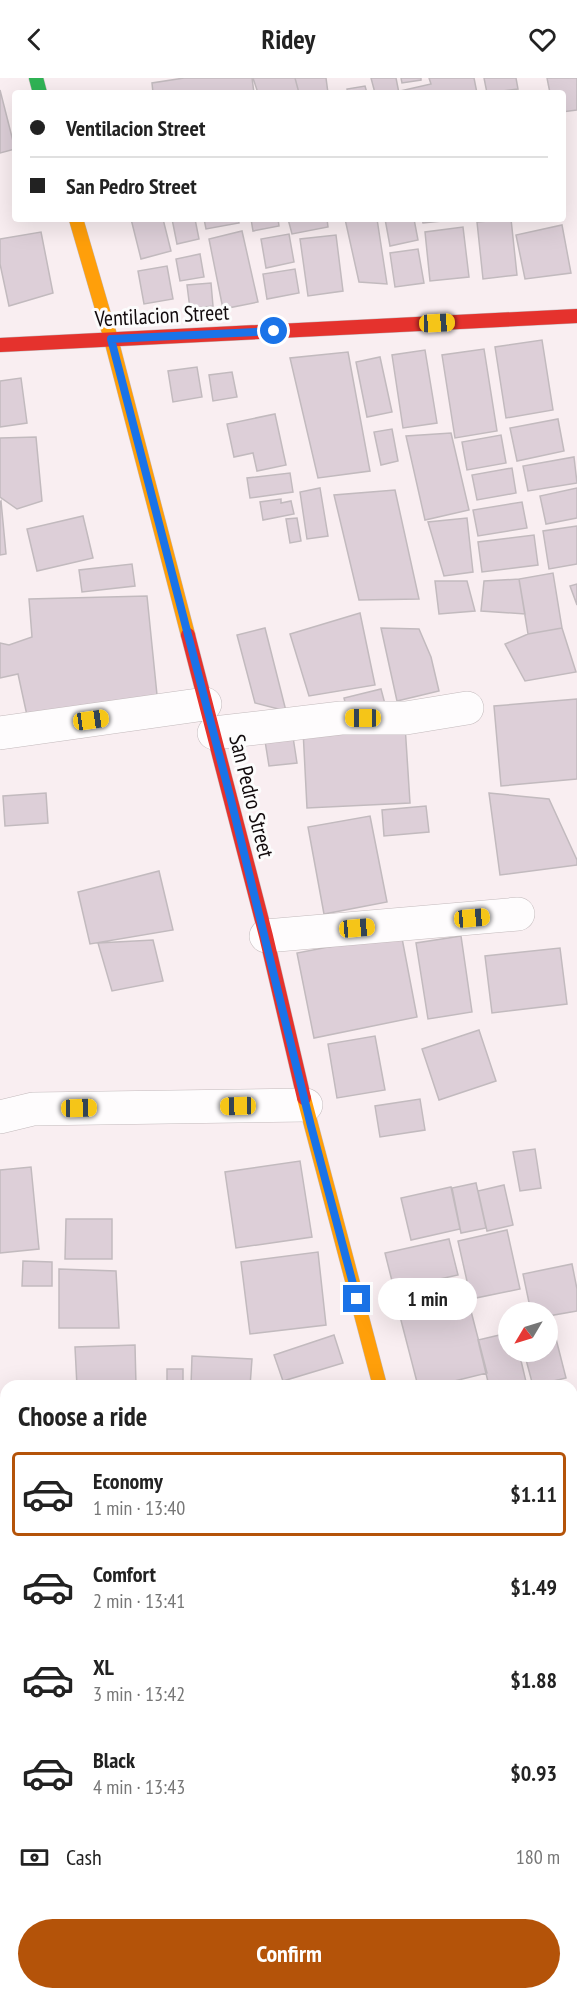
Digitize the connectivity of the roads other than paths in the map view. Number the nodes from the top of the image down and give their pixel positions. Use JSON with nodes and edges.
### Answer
{"nodes":[{"id":1,"x":77,"y":222,"type":"edge"},
{"id":2,"x":577,"y":316,"type":"edge"},
{"id":3,"x":111,"y":339,"type":"junction"},
{"id":4,"x":0,"y":345,"type":"edge"},
{"id":5,"x":466,"y":708,"type":"dead end"},
{"id":6,"x":209,"y":718,"type":"junction"},
{"id":7,"x":0,"y":733,"type":"edge"},
{"id":8,"x":518,"y":914,"type":"dead end"},
{"id":9,"x":266,"y":936,"type":"junction"},
{"id":10,"x":306,"y":1105,"type":"junction"},
{"id":11,"x":0,"y":1117,"type":"edge"},
{"id":12,"x":378,"y":1380,"type":"edge"}],
"edges":[{"from":1,"to":3,"type":"street","name":"San Pedro Street"},
{"from":2,"to":3,"type":"street","name":"Ventilacion Street"},
{"from":3,"to":4,"type":"street","name":"Ventilacion Street"},
{"from":3,"to":6,"type":"street","name":"San Pedro Street"},
{"from":5,"to":6,"type":"street"},
{"from":6,"to":7,"type":"street"},
{"from":6,"to":9,"type":"street","name":"San Pedro Street"},
{"from":8,"to":9,"type":"street"},
{"from":9,"to":10,"type":"street","name":"San Pedro Street"},
{"from":10,"to":11,"type":"street"},
{"from":10,"to":12,"type":"street","name":"San Pedro Street"}]}
